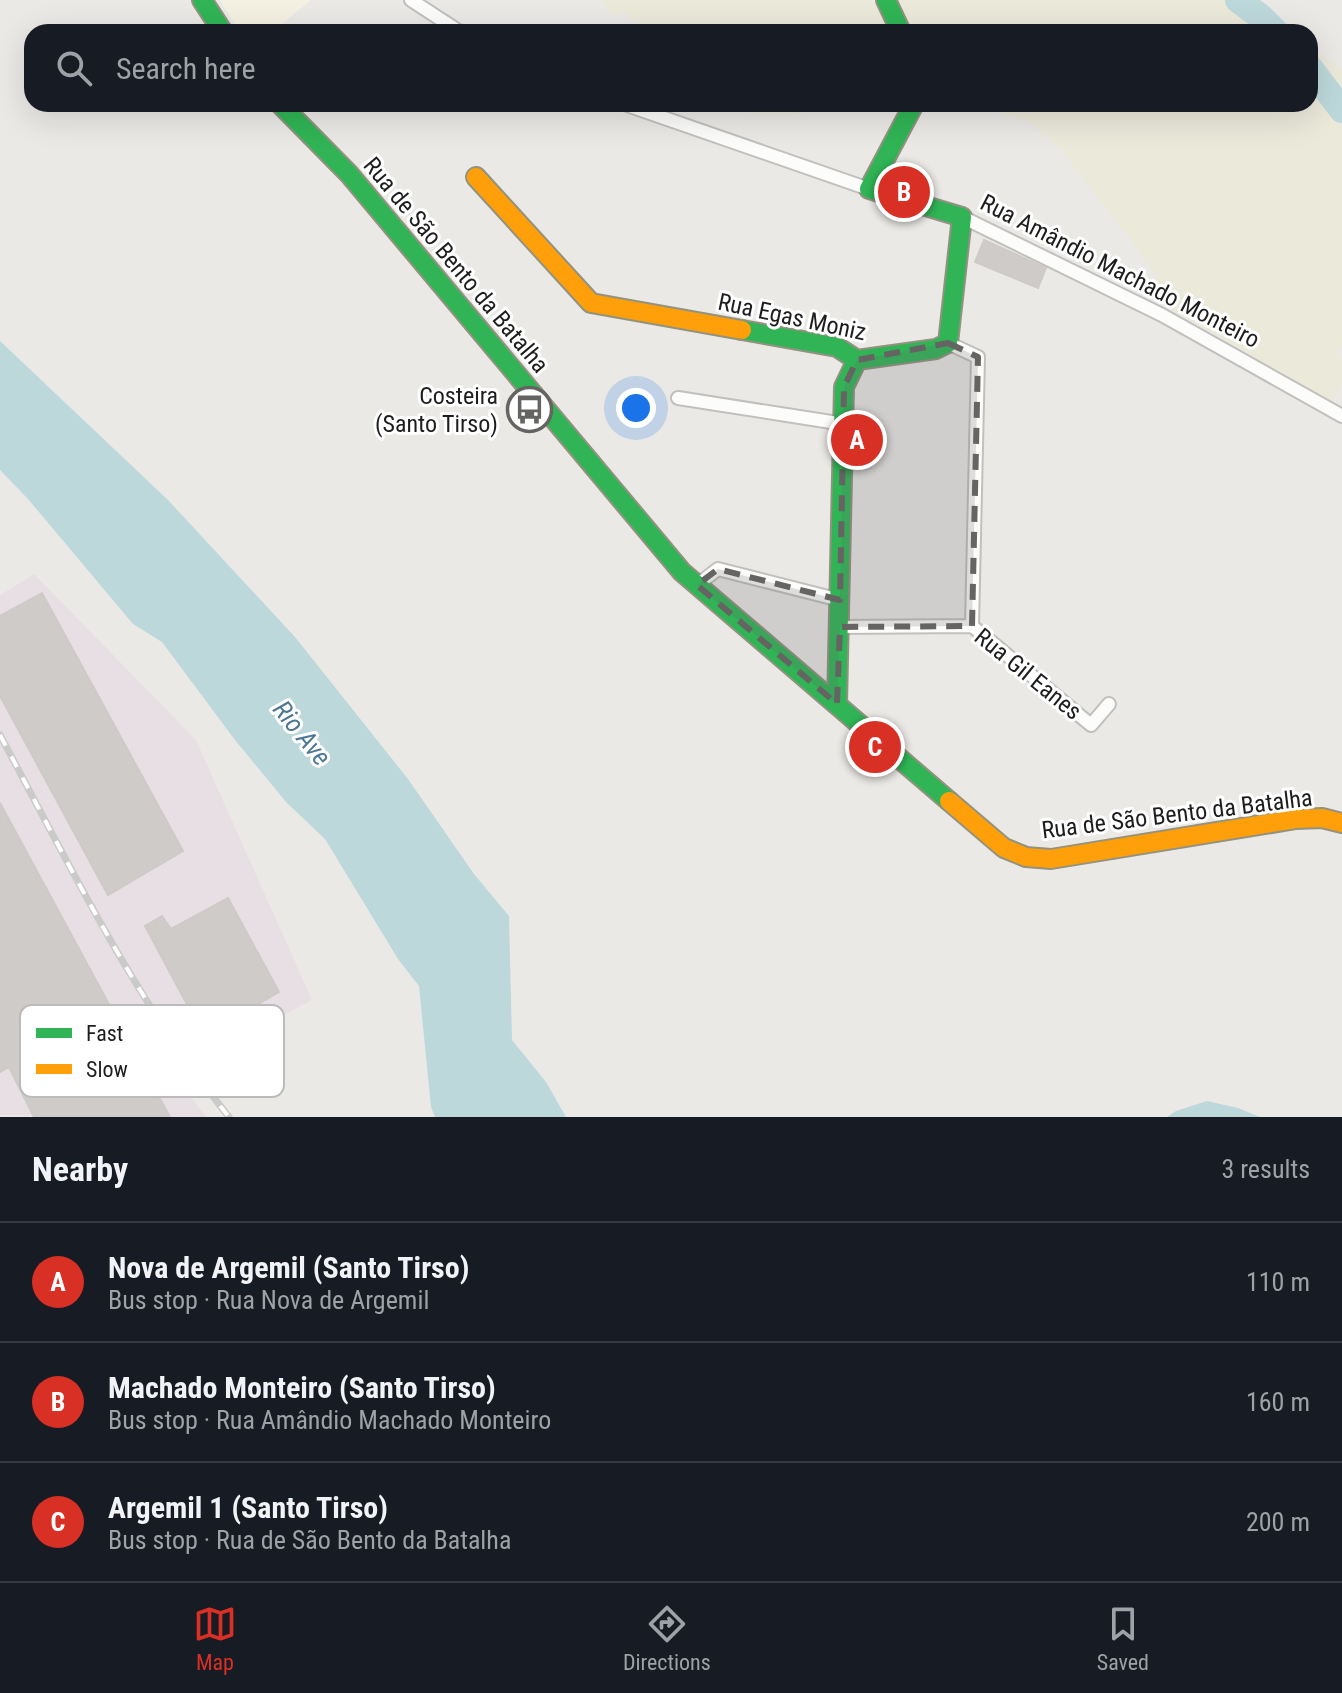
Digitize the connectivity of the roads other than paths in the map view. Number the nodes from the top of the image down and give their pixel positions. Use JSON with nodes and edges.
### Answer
{"nodes":[{"id":1,"x":202,"y":0,"type":"edge"},
{"id":2,"x":411,"y":0,"type":"edge"},
{"id":3,"x":886,"y":0,"type":"edge"},
{"id":4,"x":218,"y":24,"type":"edge"},
{"id":5,"x":448,"y":24,"type":"edge"},
{"id":6,"x":897,"y":24,"type":"edge"},
{"id":7,"x":288,"y":112,"type":"edge"},
{"id":8,"x":647,"y":112,"type":"edge"},
{"id":9,"x":910,"y":112,"type":"edge"},
{"id":10,"x":476,"y":177,"type":"dead end"},
{"id":11,"x":869,"y":189,"type":"junction"},
{"id":12,"x":962,"y":217,"type":"junction"},
{"id":13,"x":948,"y":343,"type":"junction"},
{"id":14,"x":857,"y":360,"type":"junction"},
{"id":15,"x":678,"y":398,"type":"dead end"},
{"id":16,"x":1342,"y":416,"type":"edge"},
{"id":17,"x":844,"y":424,"type":"junction"},
{"id":18,"x":697,"y":585,"type":"junction"},
{"id":19,"x":840,"y":600,"type":"junction"},
{"id":20,"x":972,"y":626,"type":"junction"},
{"id":21,"x":840,"y":627,"type":"junction"},
{"id":22,"x":837,"y":704,"type":"junction"},
{"id":23,"x":1109,"y":704,"type":"dead end"},
{"id":24,"x":1342,"y":823,"type":"edge"}],
"edges":[{"from":1,"to":4,"type":"street"},
{"from":2,"to":5,"type":"street"},
{"from":3,"to":6,"type":"street"},
{"from":7,"to":18,"type":"street","name":"Rua de São Bento da Batalha"},
{"from":8,"to":11,"type":"street"},
{"from":9,"to":11,"type":"street"},
{"from":10,"to":14,"type":"street","name":"Rua Egas Moniz"},
{"from":11,"to":12,"type":"street","name":"Rua Amândio Machado Monteiro"},
{"from":12,"to":13,"type":"street"},
{"from":12,"to":16,"type":"street","name":"Rua Amândio Machado Monteiro"},
{"from":13,"to":14,"type":"street","name":"Rua Egas Moniz"},
{"from":13,"to":20,"type":"street"},
{"from":14,"to":17,"type":"street"},
{"from":15,"to":17,"type":"street"},
{"from":17,"to":19,"type":"street"},
{"from":18,"to":19,"type":"street"},
{"from":18,"to":22,"type":"street","name":"Rua de São Bento da Batalha"},
{"from":19,"to":21,"type":"street"},
{"from":20,"to":21,"type":"street","name":"Rua Gil Eanes"},
{"from":20,"to":23,"type":"street","name":"Rua Gil Eanes"},
{"from":21,"to":22,"type":"street"},
{"from":22,"to":24,"type":"street","name":"Rua de São Bento da Batalha"}]}
